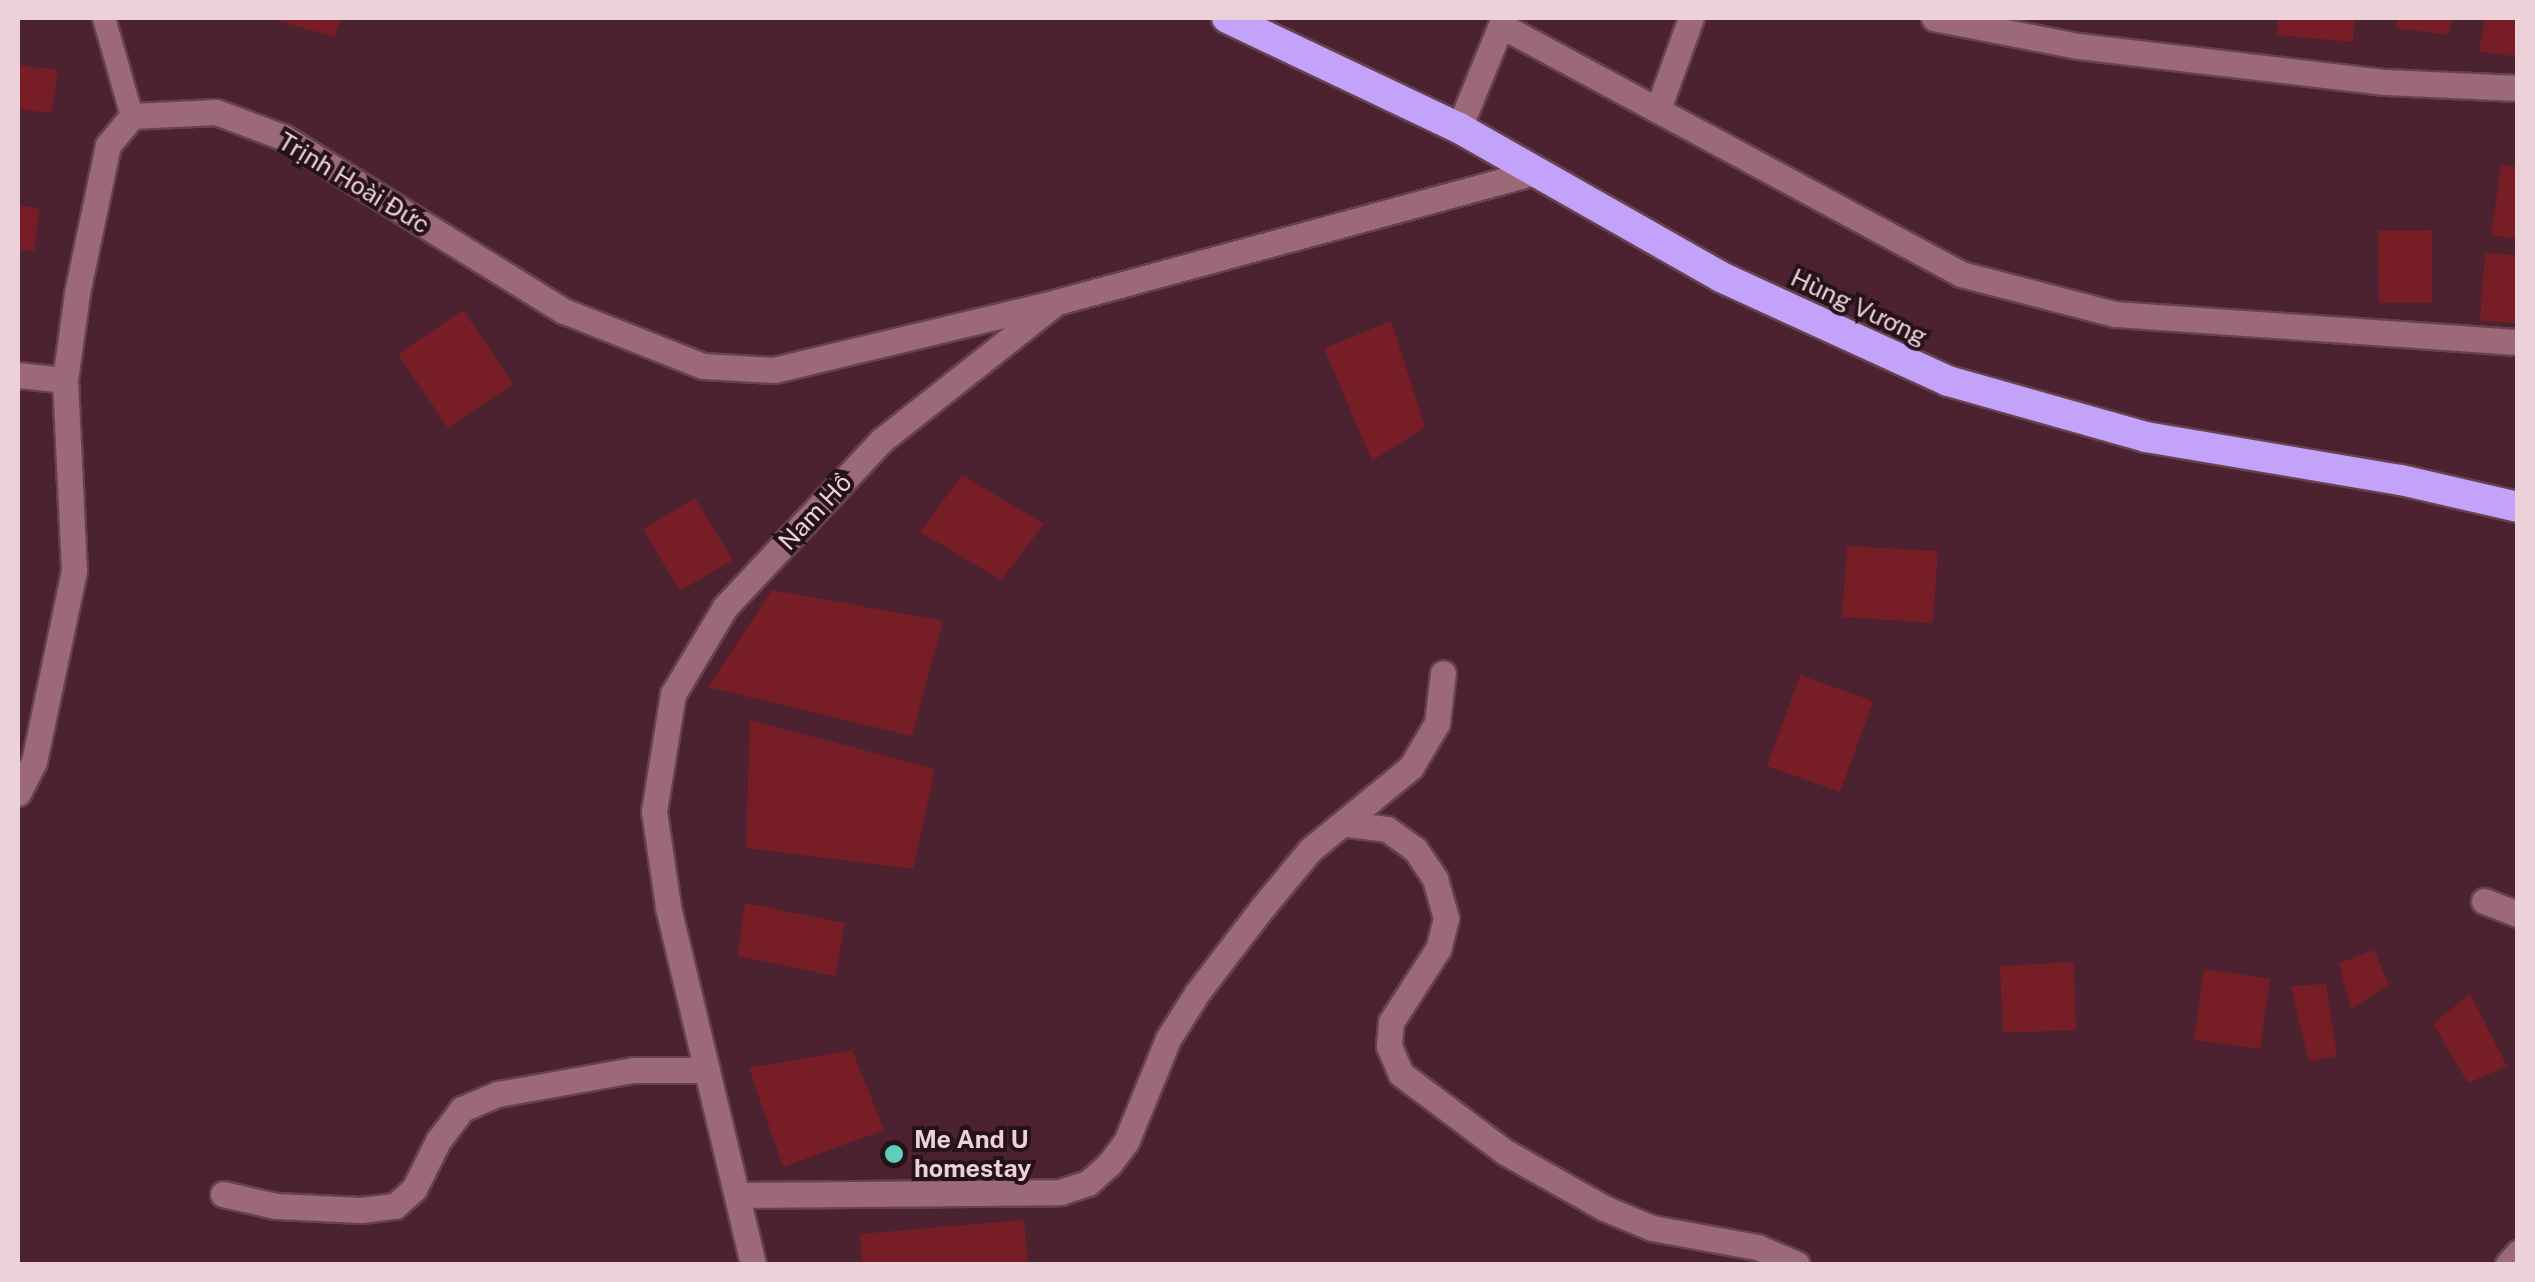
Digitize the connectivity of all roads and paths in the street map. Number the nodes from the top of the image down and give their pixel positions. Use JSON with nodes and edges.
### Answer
{"nodes":[{"id":1,"x":104,"y":18,"type":"edge"},
{"id":2,"x":1228,"y":18,"type":"edge"},
{"id":3,"x":1691,"y":18,"type":"edge"},
{"id":4,"x":1934,"y":18,"type":"edge"},
{"id":5,"x":1503,"y":22,"type":"edge"},
{"id":6,"x":2518,"y":88,"type":"edge"},
{"id":7,"x":1658,"y":109,"type":"junction"},
{"id":8,"x":132,"y":116,"type":"junction"},
{"id":9,"x":1460,"y":128,"type":"junction"},
{"id":10,"x":1534,"y":172,"type":"junction"},
{"id":11,"x":1057,"y":302,"type":"junction"},
{"id":12,"x":2518,"y":342,"type":"edge"},
{"id":13,"x":18,"y":375,"type":"edge"},
{"id":14,"x":65,"y":380,"type":"junction"},
{"id":15,"x":2518,"y":507,"type":"edge"},
{"id":16,"x":1443,"y":673,"type":"dead end"},
{"id":17,"x":18,"y":792,"type":"edge"},
{"id":18,"x":1346,"y":824,"type":"junction"},
{"id":19,"x":2484,"y":900,"type":"dead end"},
{"id":20,"x":2518,"y":914,"type":"edge"},
{"id":21,"x":707,"y":1070,"type":"junction"},
{"id":22,"x":223,"y":1194,"type":"dead end"},
{"id":23,"x":737,"y":1195,"type":"junction"},
{"id":24,"x":2518,"y":1252,"type":"edge"},
{"id":25,"x":753,"y":1264,"type":"edge"},
{"id":26,"x":1797,"y":1264,"type":"edge"},
{"id":27,"x":2508,"y":1264,"type":"edge"}],
"edges":[{"from":1,"to":8,"type":"lane"},
{"from":2,"to":9,"type":"highway","name":"Hùng Vương"},
{"from":3,"to":7,"type":"street"},
{"from":4,"to":6,"type":"street"},
{"from":5,"to":7,"type":"street"},
{"from":5,"to":9,"type":"street"},
{"from":7,"to":12,"type":"street"},
{"from":8,"to":11,"type":"street","name":"Trịnh Hoài Đức"},
{"from":8,"to":14,"type":"street"},
{"from":9,"to":10,"type":"highway","name":"Hùng Vương"},
{"from":10,"to":11,"type":"street","name":"Nam Hồ"},
{"from":10,"to":15,"type":"highway","name":"Hùng Vương"},
{"from":11,"to":21,"type":"street","name":"Nam Hồ"},
{"from":13,"to":14,"type":"street"},
{"from":14,"to":17,"type":"street"},
{"from":16,"to":18,"type":"street"},
{"from":18,"to":23,"type":"street"},
{"from":18,"to":26,"type":"street"},
{"from":19,"to":20,"type":"street"},
{"from":21,"to":22,"type":"street"},
{"from":21,"to":23,"type":"street","name":"Nam Hồ"},
{"from":23,"to":25,"type":"street","name":"Nam Hồ"},
{"from":24,"to":27,"type":"street"}]}
